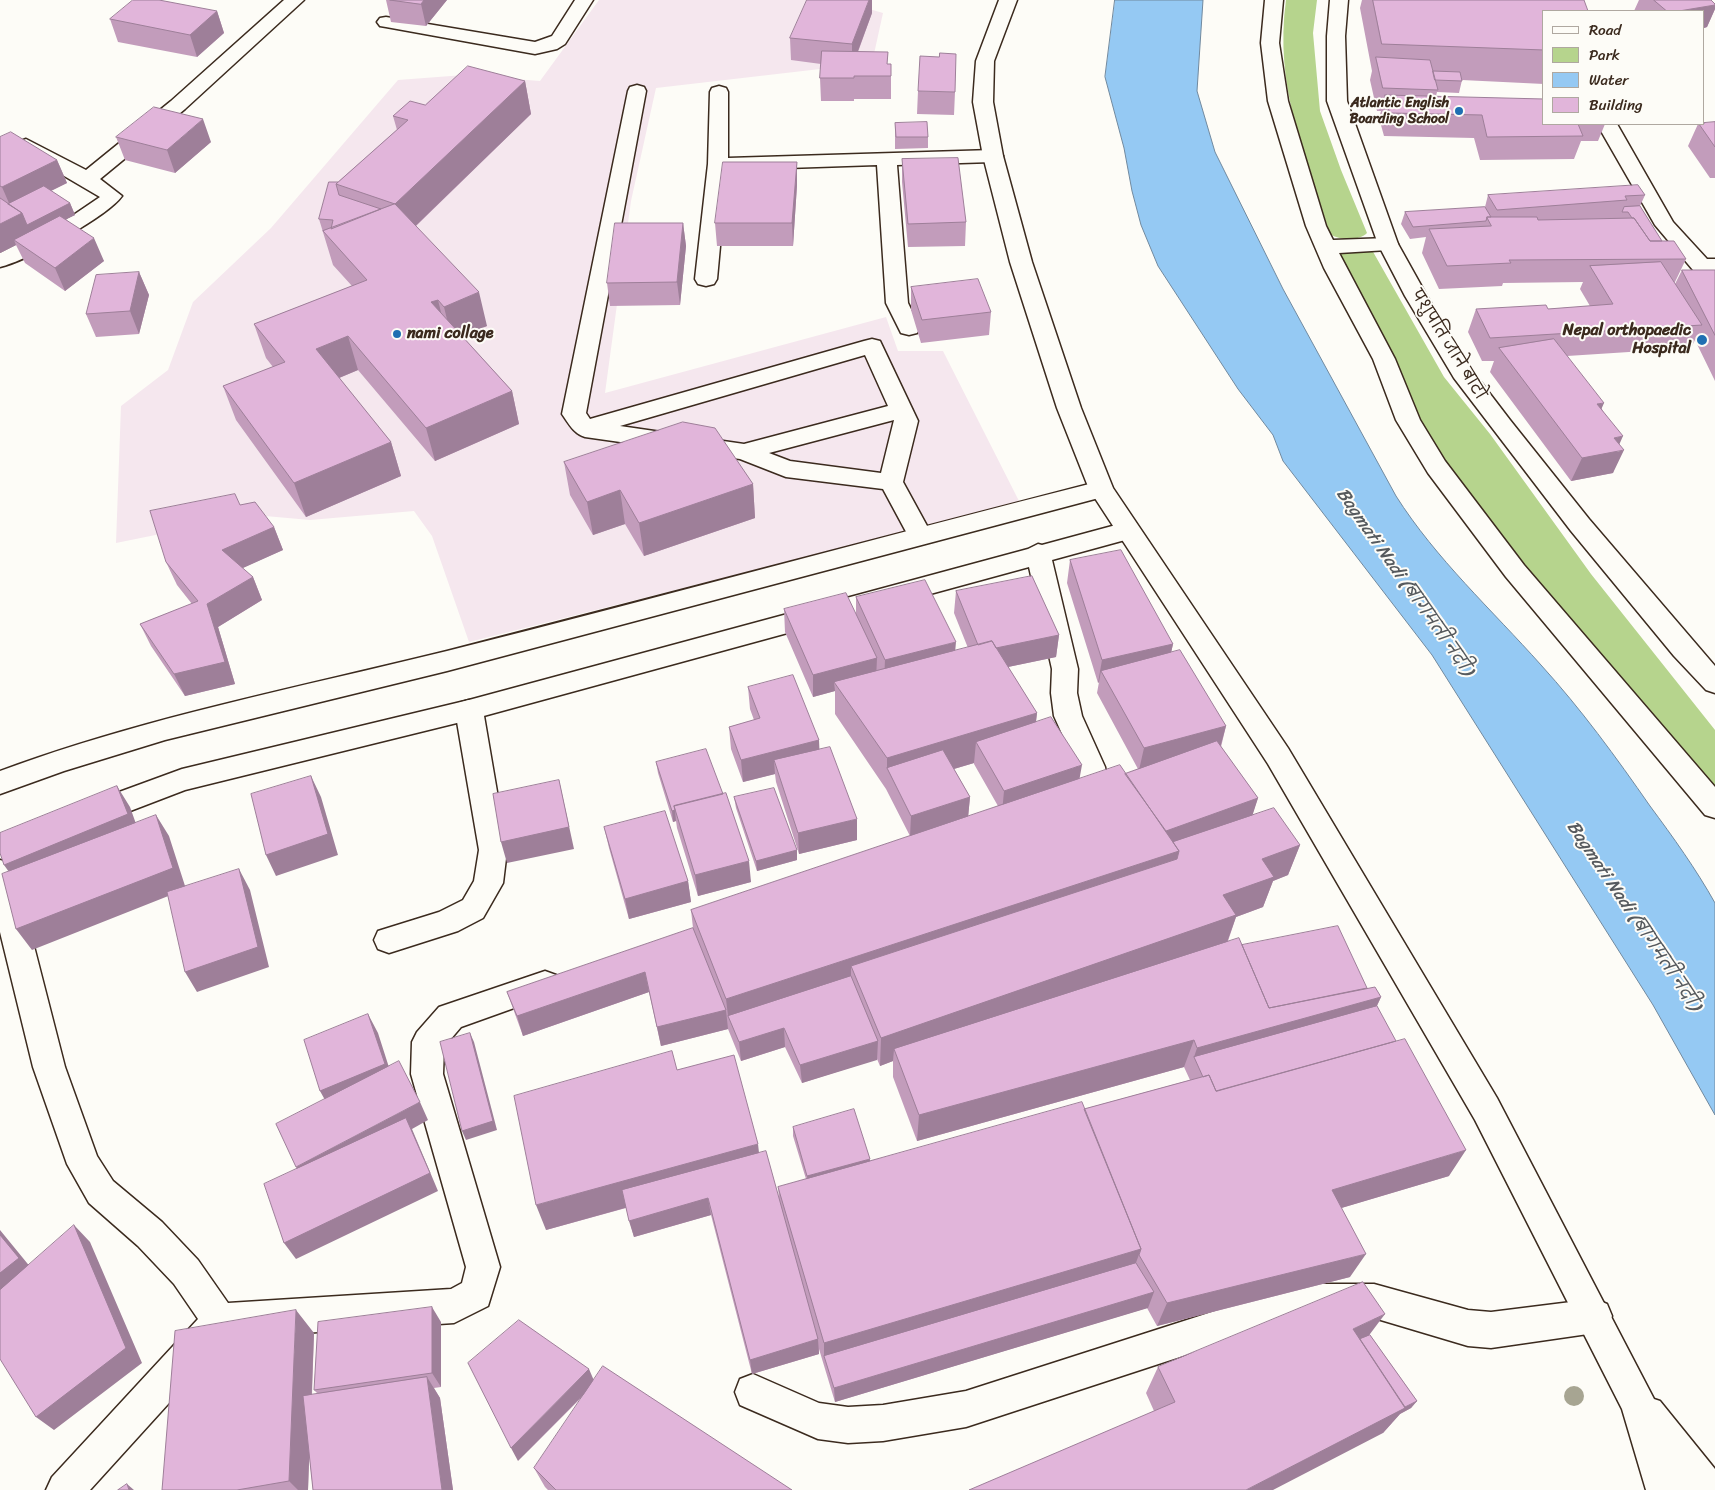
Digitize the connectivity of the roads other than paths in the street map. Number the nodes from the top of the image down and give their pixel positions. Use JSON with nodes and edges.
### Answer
{"nodes":[{"id":1,"x":295,"y":0,"type":"edge"},
{"id":2,"x":584,"y":0,"type":"edge"},
{"id":3,"x":1008,"y":0,"type":"edge"},
{"id":4,"x":1274,"y":0,"type":"edge"},
{"id":5,"x":1339,"y":0,"type":"edge"},
{"id":6,"x":386,"y":22,"type":"dead end"},
{"id":7,"x":637,"y":91,"type":"dead end"},
{"id":8,"x":719,"y":92,"type":"dead end"},
{"id":9,"x":1608,"y":125,"type":"edge"},
{"id":10,"x":0,"y":156,"type":"edge"},
{"id":11,"x":993,"y":156,"type":"junction"},
{"id":12,"x":887,"y":159,"type":"junction"},
{"id":13,"x":718,"y":164,"type":"junction"},
{"id":14,"x":87,"y":179,"type":"junction"},
{"id":15,"x":1388,"y":244,"type":"junction"},
{"id":16,"x":1326,"y":247,"type":"junction"},
{"id":17,"x":0,"y":261,"type":"edge"},
{"id":18,"x":1715,"y":265,"type":"edge"},
{"id":19,"x":706,"y":279,"type":"dead end"},
{"id":20,"x":909,"y":328,"type":"dead end"},
{"id":21,"x":900,"y":410,"type":"junction"},
{"id":22,"x":584,"y":429,"type":"junction"},
{"id":23,"x":744,"y":452,"type":"junction"},
{"id":24,"x":891,"y":482,"type":"junction"},
{"id":25,"x":1101,"y":489,"type":"junction"},
{"id":26,"x":1127,"y":531,"type":"junction"},
{"id":27,"x":920,"y":534,"type":"junction"},
{"id":28,"x":1038,"y":554,"type":"junction"},
{"id":29,"x":1715,"y":683,"type":"edge"},
{"id":30,"x":469,"y":710,"type":"junction"},
{"id":31,"x":0,"y":782,"type":"edge"},
{"id":32,"x":1715,"y":807,"type":"edge"},
{"id":33,"x":1045,"y":810,"type":"edge"},
{"id":34,"x":68,"y":823,"type":"edge"},
{"id":35,"x":3,"y":858,"type":"edge"},
{"id":36,"x":389,"y":940,"type":"dead end"},
{"id":37,"x":573,"y":975,"type":"edge"},
{"id":38,"x":1595,"y":1316,"type":"junction"},
{"id":39,"x":220,"y":1321,"type":"junction"},
{"id":40,"x":752,"y":1392,"type":"dead end"},
{"id":41,"x":1638,"y":1403,"type":"junction"},
{"id":42,"x":64,"y":1490,"type":"edge"},
{"id":43,"x":1665,"y":1490,"type":"edge"},
{"id":44,"x":1708,"y":1490,"type":"edge"}],
"edges":[{"from":1,"to":14,"type":"street"},
{"from":2,"to":6,"type":"street"},
{"from":3,"to":11,"type":"street"},
{"from":4,"to":16,"type":"street"},
{"from":5,"to":15,"type":"street","name":"पशुपति जाने बाटो"},
{"from":7,"to":22,"type":"street"},
{"from":8,"to":13,"type":"street"},
{"from":9,"to":18,"type":"street"},
{"from":10,"to":14,"type":"street"},
{"from":11,"to":12,"type":"street"},
{"from":11,"to":25,"type":"street"},
{"from":12,"to":13,"type":"street"},
{"from":12,"to":20,"type":"street"},
{"from":13,"to":19,"type":"street"},
{"from":14,"to":17,"type":"street"},
{"from":15,"to":16,"type":"street"},
{"from":15,"to":29,"type":"street","name":"पशुपति जाने बाटो"},
{"from":16,"to":32,"type":"street"},
{"from":21,"to":22,"type":"street"},
{"from":21,"to":23,"type":"street"},
{"from":21,"to":24,"type":"street"},
{"from":22,"to":23,"type":"street"},
{"from":23,"to":24,"type":"street"},
{"from":24,"to":27,"type":"street"},
{"from":25,"to":26,"type":"street"},
{"from":25,"to":27,"type":"street"},
{"from":26,"to":28,"type":"street"},
{"from":26,"to":38,"type":"street"},
{"from":27,"to":31,"type":"street"},
{"from":28,"to":30,"type":"street"},
{"from":28,"to":33,"type":"street"},
{"from":30,"to":34,"type":"street"},
{"from":30,"to":36,"type":"street"},
{"from":35,"to":39,"type":"street"},
{"from":37,"to":39,"type":"street"},
{"from":38,"to":40,"type":"street"},
{"from":38,"to":41,"type":"street"},
{"from":39,"to":42,"type":"street"},
{"from":41,"to":43,"type":"street"},
{"from":41,"to":44,"type":"street"}]}
